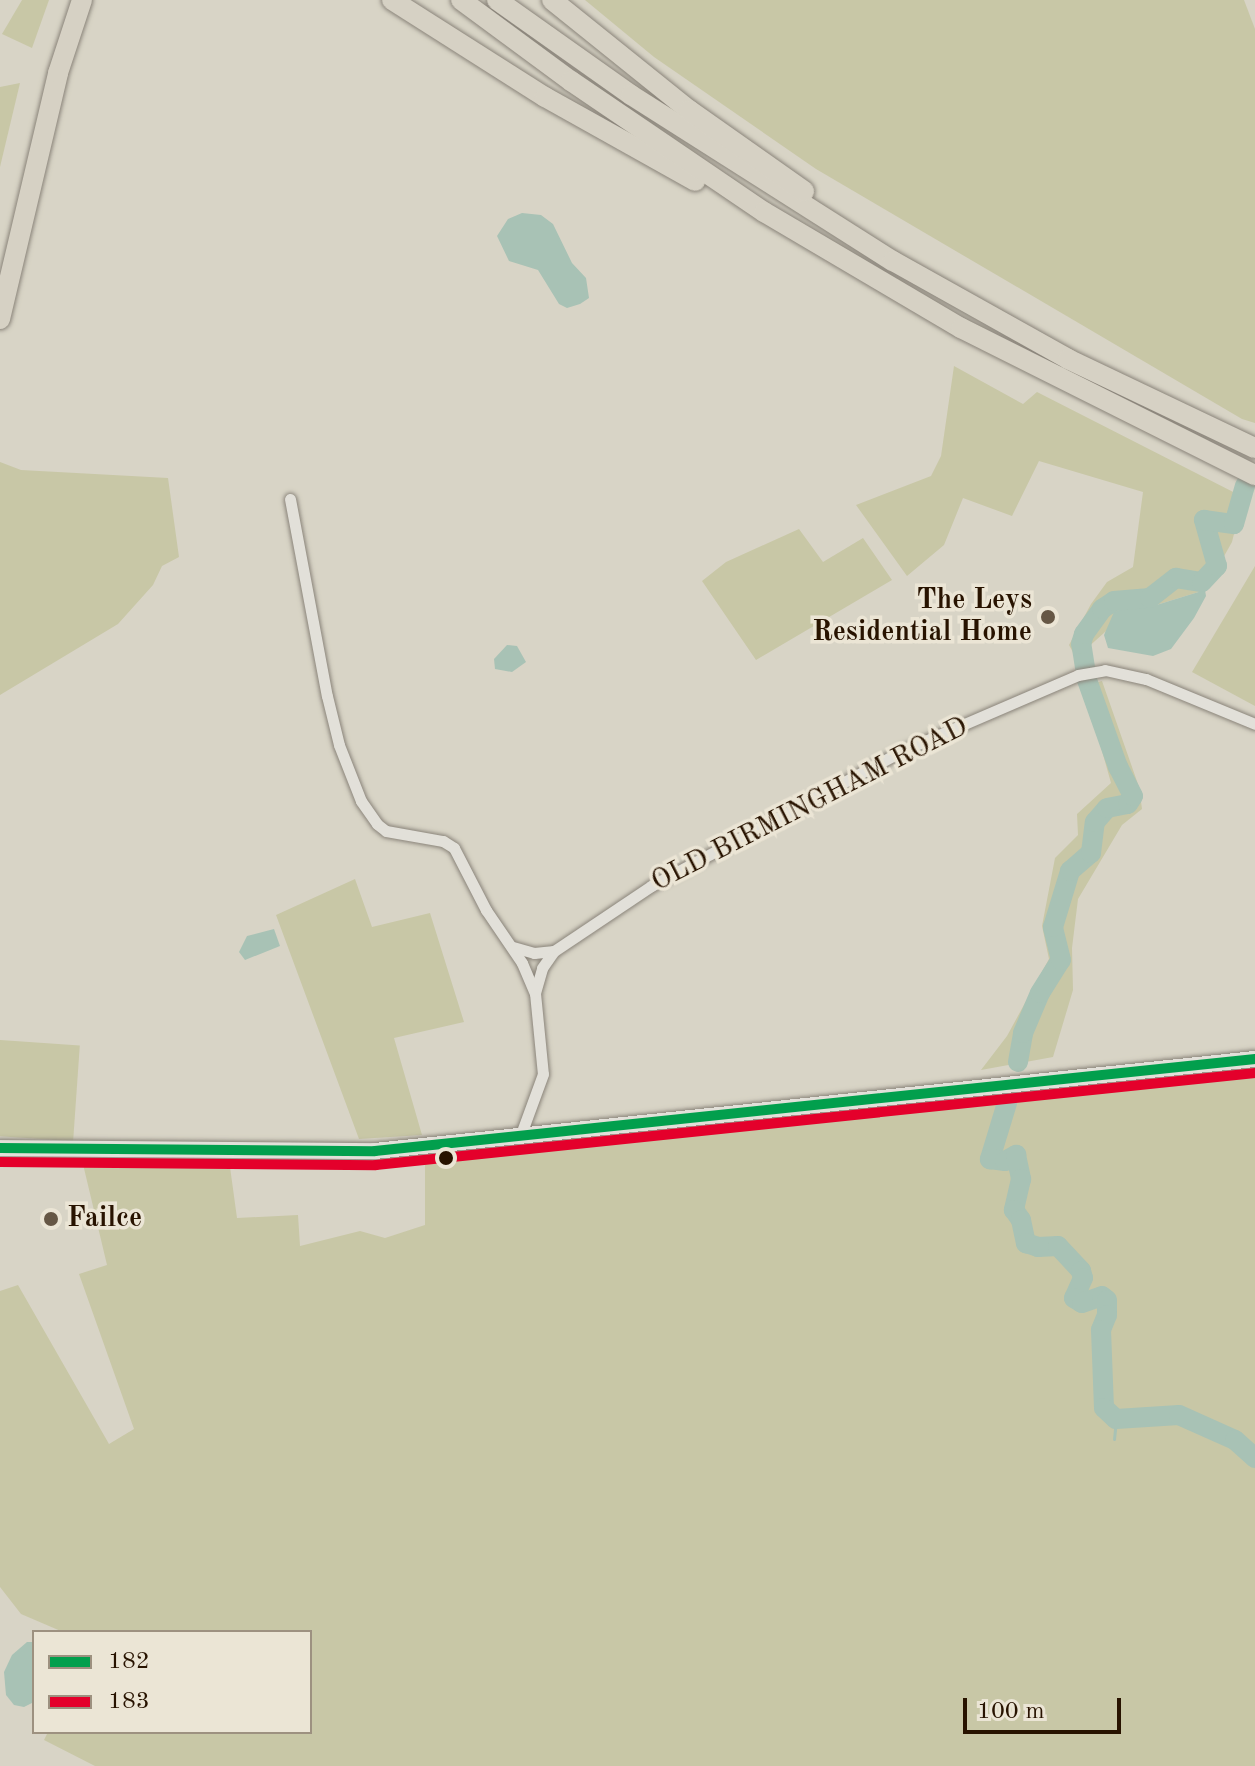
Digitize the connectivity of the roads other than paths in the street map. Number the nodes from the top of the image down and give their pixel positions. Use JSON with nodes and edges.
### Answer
{"nodes":[{"id":1,"x":82,"y":0,"type":"edge"},
{"id":2,"x":392,"y":0,"type":"edge"},
{"id":3,"x":461,"y":0,"type":"edge"},
{"id":4,"x":497,"y":0,"type":"edge"},
{"id":5,"x":552,"y":0,"type":"edge"},
{"id":6,"x":764,"y":212,"type":"junction"},
{"id":7,"x":893,"y":261,"type":"junction"},
{"id":8,"x":0,"y":319,"type":"edge"},
{"id":9,"x":1255,"y":448,"type":"edge"},
{"id":10,"x":1255,"y":475,"type":"edge"},
{"id":11,"x":290,"y":499,"type":"dead end"},
{"id":12,"x":1255,"y":724,"type":"edge"},
{"id":13,"x":512,"y":947,"type":"junction"},
{"id":14,"x":554,"y":951,"type":"junction"},
{"id":15,"x":535,"y":993,"type":"junction"},
{"id":16,"x":1255,"y":1059,"type":"edge"},
{"id":17,"x":520,"y":1137,"type":"junction"},
{"id":18,"x":0,"y":1148,"type":"edge"}],
"edges":[{"from":1,"to":8,"type":"highway"},
{"from":2,"to":6,"type":"highway"},
{"from":3,"to":6,"type":"highway"},
{"from":4,"to":7,"type":"highway"},
{"from":5,"to":7,"type":"highway"},
{"from":6,"to":10,"type":"highway"},
{"from":7,"to":9,"type":"highway"},
{"from":11,"to":13,"type":"street"},
{"from":12,"to":14,"type":"street","name":"OLD BIRMINGHAM ROAD"},
{"from":13,"to":14,"type":"street"},
{"from":13,"to":15,"type":"street"},
{"from":14,"to":15,"type":"street"},
{"from":15,"to":17,"type":"street"},
{"from":16,"to":17,"type":"main road"},
{"from":17,"to":18,"type":"main road"}]}
